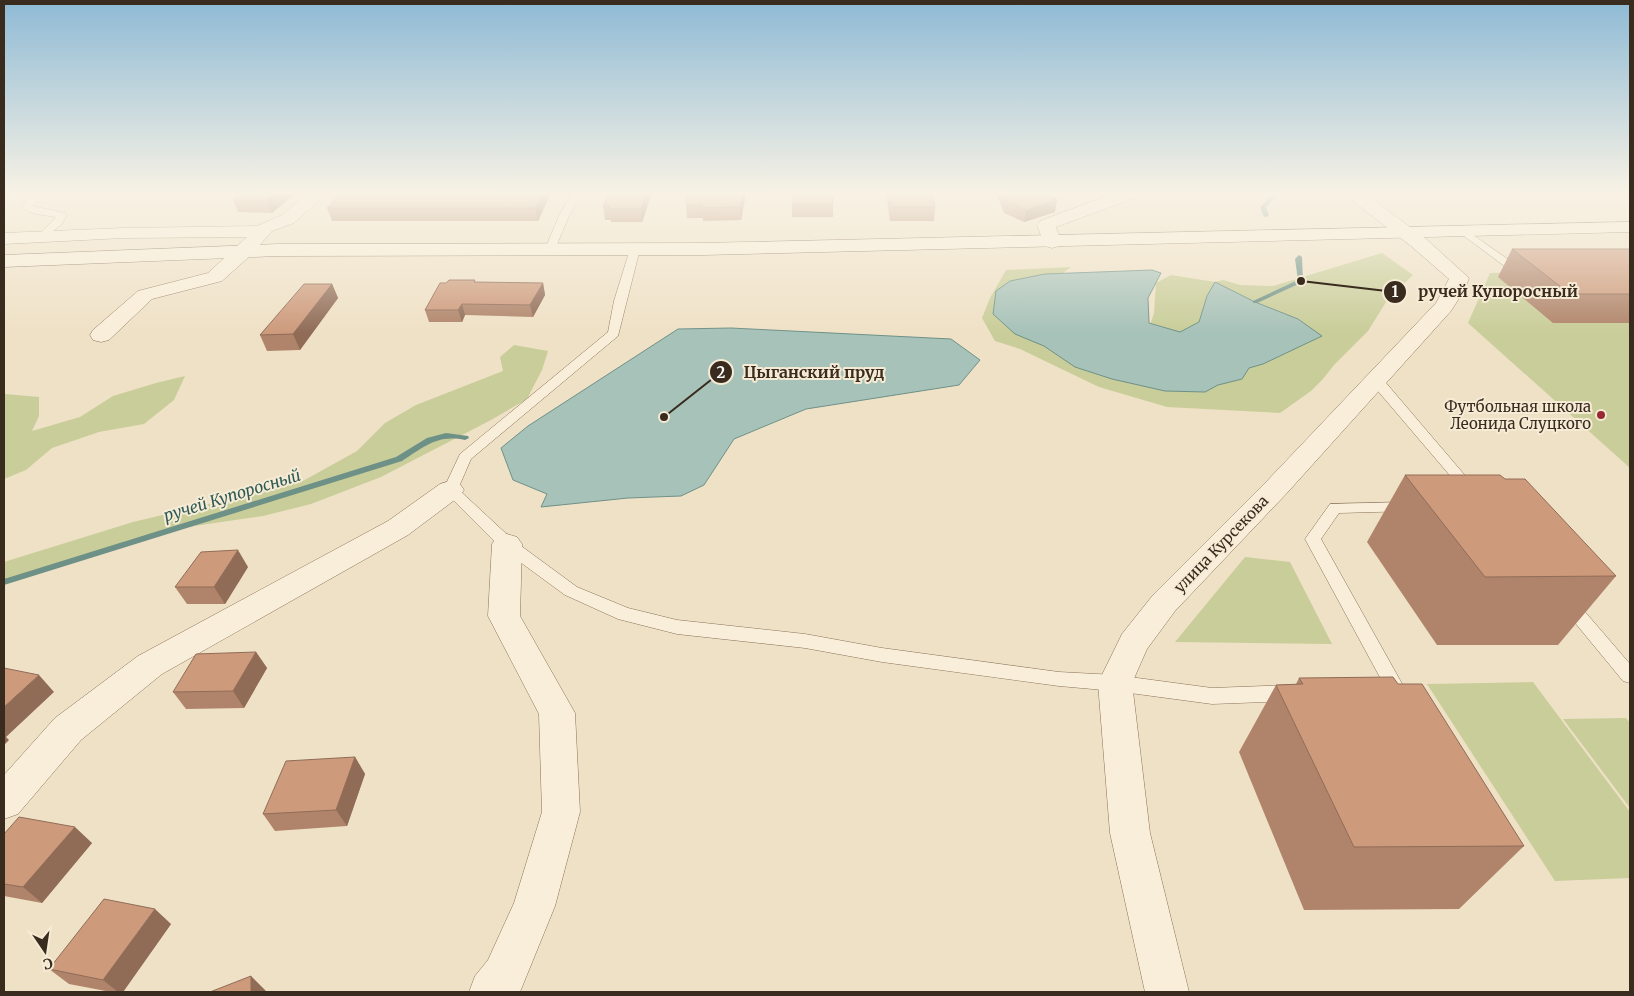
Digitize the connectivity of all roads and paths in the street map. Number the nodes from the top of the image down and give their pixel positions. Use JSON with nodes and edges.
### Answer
{"nodes":[{"id":1,"x":254,"y":239,"type":"edge"},
{"id":2,"x":554,"y":239,"type":"edge"},
{"id":3,"x":1151,"y":239,"type":"edge"},
{"id":4,"x":1414,"y":239,"type":"edge"},
{"id":5,"x":1475,"y":239,"type":"edge"},
{"id":6,"x":1052,"y":242,"type":"joint"},
{"id":7,"x":550,"y":249,"type":"junction"},
{"id":8,"x":635,"y":249,"type":"junction"},
{"id":9,"x":244,"y":251,"type":"junction"},
{"id":10,"x":4,"y":261,"type":"edge"},
{"id":11,"x":1535,"y":262,"type":"edge"},
{"id":12,"x":101,"y":335,"type":"dead end"},
{"id":13,"x":1376,"y":380,"type":"junction"},
{"id":14,"x":450,"y":490,"type":"junction"},
{"id":15,"x":1477,"y":498,"type":"edge"},
{"id":16,"x":1424,"y":507,"type":"edge"},
{"id":17,"x":507,"y":544,"type":"junction"},
{"id":18,"x":1560,"y":595,"type":"edge"},
{"id":19,"x":1630,"y":676,"type":"edge"},
{"id":20,"x":1115,"y":683,"type":"junction"},
{"id":21,"x":1377,"y":690,"type":"edge"},
{"id":22,"x":1309,"y":692,"type":"edge"},
{"id":23,"x":4,"y":802,"type":"edge"},
{"id":24,"x":491,"y":992,"type":"edge"},
{"id":25,"x":1167,"y":992,"type":"edge"}],
"edges":[{"from":1,"to":9,"type":"street"},
{"from":2,"to":7,"type":"lane"},
{"from":3,"to":6,"type":"street"},
{"from":4,"to":13,"type":"street","name":"улица Курсекова"},
{"from":5,"to":11,"type":"lane"},
{"from":6,"to":8,"type":"street"},
{"from":7,"to":8,"type":"street"},
{"from":7,"to":9,"type":"street"},
{"from":8,"to":14,"type":"lane"},
{"from":9,"to":10,"type":"street"},
{"from":9,"to":12,"type":"street"},
{"from":13,"to":15,"type":"lane"},
{"from":13,"to":20,"type":"street","name":"улица Курсекова"},
{"from":14,"to":17,"type":"lane"},
{"from":14,"to":23,"type":"street"},
{"from":16,"to":21,"type":"lane"},
{"from":17,"to":20,"type":"lane"},
{"from":17,"to":24,"type":"street"},
{"from":18,"to":19,"type":"lane"},
{"from":20,"to":22,"type":"lane"},
{"from":20,"to":25,"type":"street"}]}
